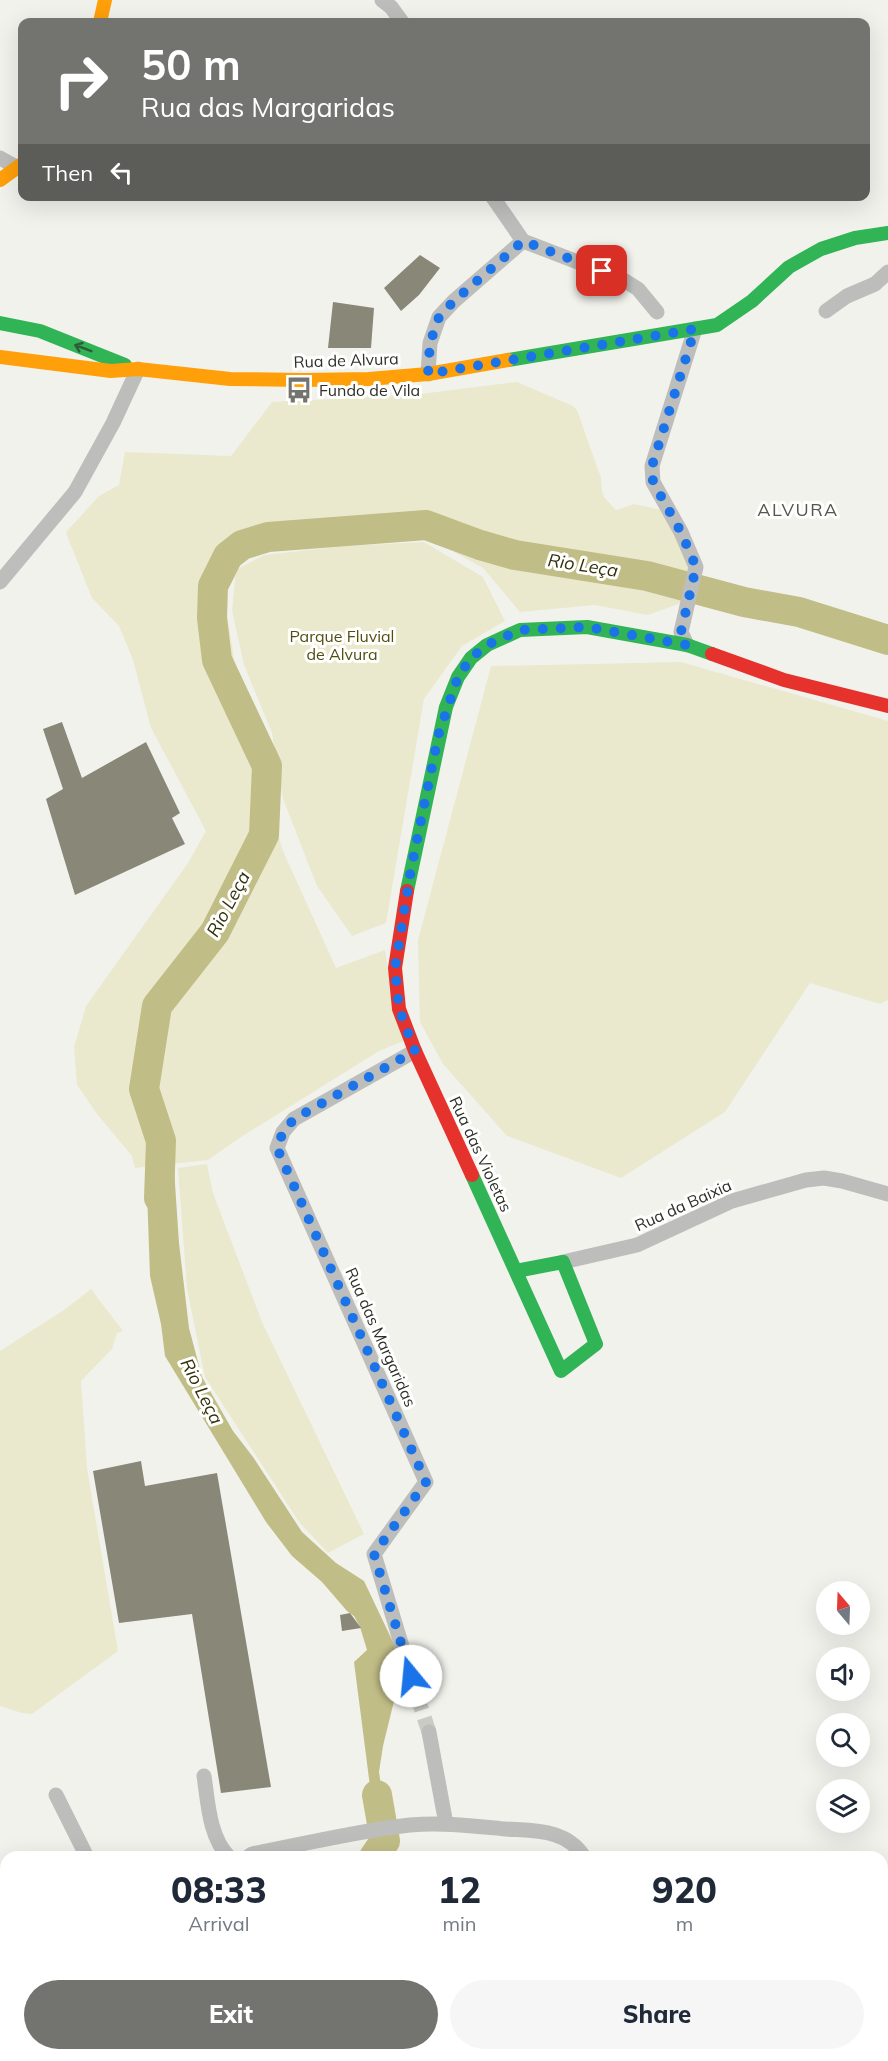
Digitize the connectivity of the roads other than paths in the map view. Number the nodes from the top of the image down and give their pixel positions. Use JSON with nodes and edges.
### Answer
{"nodes":[{"id":1,"x":105,"y":0,"type":"edge"},
{"id":2,"x":382,"y":0,"type":"edge"},
{"id":3,"x":101,"y":18,"type":"edge"},
{"id":4,"x":399,"y":18,"type":"edge"},
{"id":5,"x":0,"y":158,"type":"edge"},
{"id":6,"x":18,"y":165,"type":"edge"},
{"id":7,"x":18,"y":167,"type":"edge"},
{"id":8,"x":0,"y":180,"type":"edge"},
{"id":9,"x":495,"y":201,"type":"edge"},
{"id":10,"x":888,"y":234,"type":"edge"},
{"id":11,"x":523,"y":241,"type":"junction"},
{"id":12,"x":888,"y":272,"type":"edge"},
{"id":13,"x":826,"y":311,"type":"dead end"},
{"id":14,"x":657,"y":312,"type":"dead end"},
{"id":15,"x":0,"y":322,"type":"edge"},
{"id":16,"x":695,"y":329,"type":"junction"},
{"id":17,"x":0,"y":357,"type":"edge"},
{"id":18,"x":138,"y":369,"type":"junction"},
{"id":19,"x":428,"y":374,"type":"junction"},
{"id":20,"x":0,"y":582,"type":"edge"},
{"id":21,"x":687,"y":645,"type":"junction"},
{"id":22,"x":888,"y":706,"type":"edge"},
{"id":23,"x":415,"y":1051,"type":"junction"},
{"id":24,"x":888,"y":1194,"type":"edge"},
{"id":25,"x":563,"y":1262,"type":"junction"},
{"id":26,"x":516,"y":1271,"type":"junction"},
{"id":27,"x":417,"y":1696,"type":"tunnel mouth"},
{"id":28,"x":429,"y":1732,"type":"tunnel mouth"},
{"id":29,"x":204,"y":1776,"type":"dead end"},
{"id":30,"x":56,"y":1795,"type":"dead end"},
{"id":31,"x":447,"y":1824,"type":"junction"},
{"id":32,"x":84,"y":1851,"type":"edge"},
{"id":33,"x":223,"y":1851,"type":"edge"},
{"id":34,"x":268,"y":1851,"type":"edge"},
{"id":35,"x":581,"y":1851,"type":"edge"}],
"edges":[{"from":1,"to":3,"type":"street"},
{"from":2,"to":4,"type":"street"},
{"from":5,"to":6,"type":"street"},
{"from":7,"to":8,"type":"street"},
{"from":9,"to":11,"type":"street"},
{"from":10,"to":16,"type":"street","name":"Rua de Alvura"},
{"from":11,"to":14,"type":"street"},
{"from":11,"to":19,"type":"street"},
{"from":12,"to":13,"type":"street"},
{"from":18,"to":15,"type":"street","one_way":true},
{"from":16,"to":19,"type":"street","name":"Rua de Alvura"},
{"from":16,"to":21,"type":"street"},
{"from":17,"to":18,"type":"street"},
{"from":18,"to":19,"type":"street","name":"Rua de Alvura"},
{"from":18,"to":20,"type":"street"},
{"from":21,"to":22,"type":"street","name":"Rua das Violetas"},
{"from":21,"to":23,"type":"street","name":"Rua das Violetas"},
{"from":23,"to":26,"type":"street","name":"Rua das Violetas"},
{"from":23,"to":27,"type":"street","name":"Rua das Margaridas"},
{"from":24,"to":25,"type":"street","name":"Rua da Baixia"},
{"from":25,"to":26,"type":"street"},
{"from":25,"to":26,"type":"street","name":"Rua das Violetas"},
{"from":28,"to":31,"type":"street"},
{"from":29,"to":33,"type":"street"},
{"from":30,"to":32,"type":"street"},
{"from":31,"to":34,"type":"street"},
{"from":31,"to":35,"type":"street"}]}
